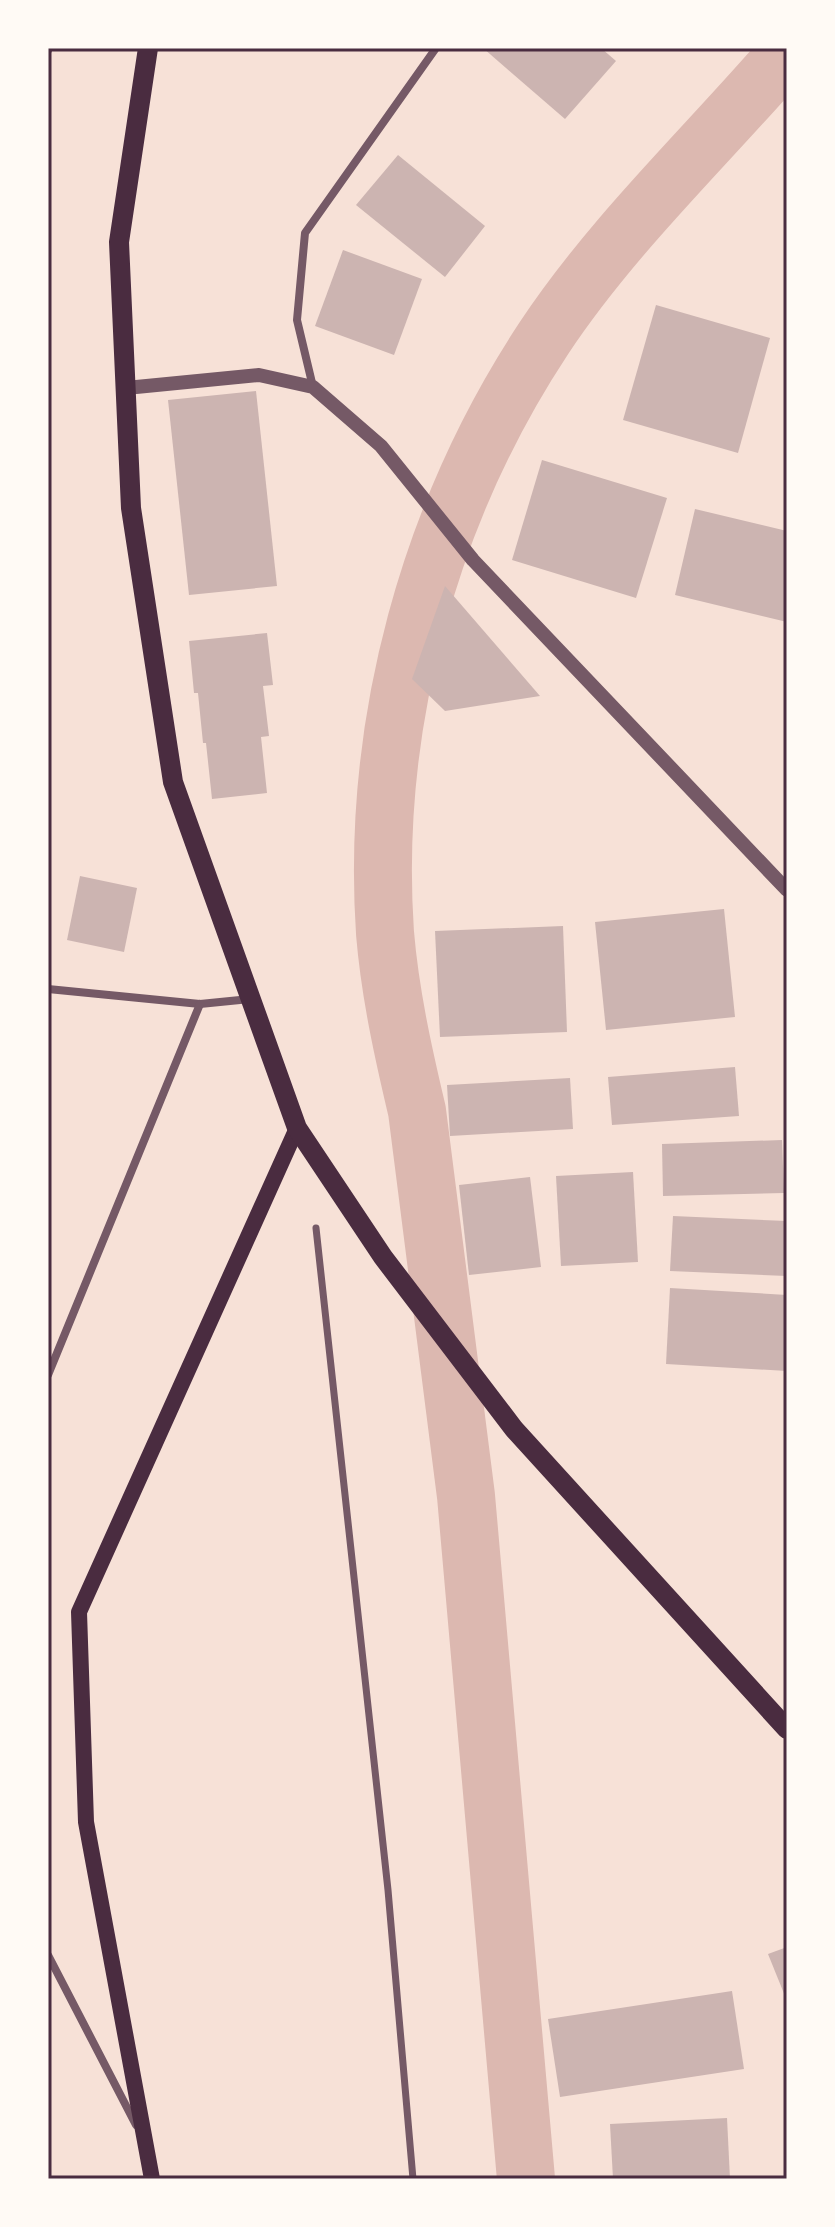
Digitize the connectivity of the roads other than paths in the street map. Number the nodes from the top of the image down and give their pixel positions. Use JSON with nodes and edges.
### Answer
{"nodes":[{"id":1,"x":148,"y":48,"type":"edge"},
{"id":2,"x":436,"y":48,"type":"edge"},
{"id":3,"x":313,"y":387,"type":"junction"},
{"id":4,"x":126,"y":388,"type":"junction"},
{"id":5,"x":787,"y":890,"type":"edge"},
{"id":6,"x":48,"y":989,"type":"edge"},
{"id":7,"x":251,"y":999,"type":"junction"},
{"id":8,"x":200,"y":1004,"type":"junction"},
{"id":9,"x":297,"y":1128,"type":"junction"},
{"id":10,"x":316,"y":1228,"type":"dead end"},
{"id":11,"x":48,"y":1375,"type":"edge"},
{"id":12,"x":787,"y":1729,"type":"edge"},
{"id":13,"x":48,"y":1955,"type":"edge"},
{"id":14,"x":142,"y":2136,"type":"junction"},
{"id":15,"x":152,"y":2179,"type":"edge"},
{"id":16,"x":413,"y":2179,"type":"edge"}],
"edges":[{"from":1,"to":4,"type":"main road"},
{"from":2,"to":3,"type":"street"},
{"from":3,"to":4,"type":"street"},
{"from":3,"to":5,"type":"street"},
{"from":4,"to":7,"type":"main road"},
{"from":6,"to":8,"type":"street"},
{"from":7,"to":8,"type":"street"},
{"from":7,"to":9,"type":"main road"},
{"from":8,"to":11,"type":"street"},
{"from":9,"to":12,"type":"main road"},
{"from":9,"to":14,"type":"main road"},
{"from":10,"to":16,"type":"street"},
{"from":13,"to":14,"type":"street"},
{"from":14,"to":15,"type":"main road"}]}
